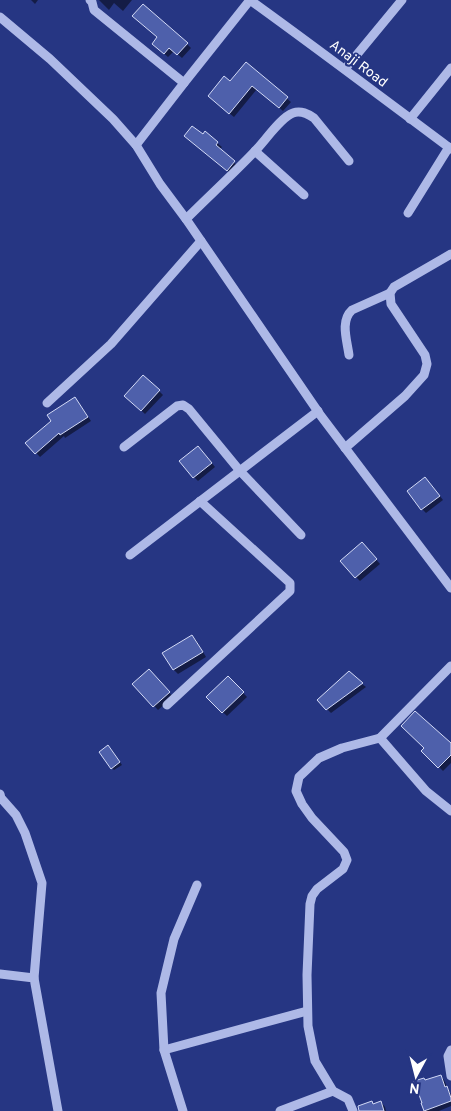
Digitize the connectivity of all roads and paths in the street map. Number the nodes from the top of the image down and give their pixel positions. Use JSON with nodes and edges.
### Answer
{"nodes":[{"id":1,"x":90,"y":0,"type":"edge"},
{"id":2,"x":250,"y":0,"type":"edge"},
{"id":3,"x":402,"y":0,"type":"edge"},
{"id":4,"x":0,"y":16,"type":"edge"},
{"id":5,"x":451,"y":68,"type":"edge"},
{"id":6,"x":345,"y":69,"type":"junction"},
{"id":7,"x":184,"y":84,"type":"junction"},
{"id":8,"x":410,"y":119,"type":"junction"},
{"id":9,"x":136,"y":145,"type":"junction"},
{"id":10,"x":450,"y":148,"type":"edge"},
{"id":11,"x":255,"y":151,"type":"junction"},
{"id":12,"x":349,"y":162,"type":"dead end"},
{"id":13,"x":304,"y":194,"type":"dead end"},
{"id":14,"x":408,"y":213,"type":"dead end"},
{"id":15,"x":186,"y":219,"type":"junction"},
{"id":16,"x":201,"y":241,"type":"junction"},
{"id":17,"x":451,"y":254,"type":"edge"},
{"id":18,"x":390,"y":293,"type":"junction"},
{"id":19,"x":349,"y":354,"type":"dead end"},
{"id":20,"x":47,"y":402,"type":"dead end"},
{"id":21,"x":318,"y":411,"type":"junction"},
{"id":22,"x":124,"y":447,"type":"dead end"},
{"id":23,"x":345,"y":448,"type":"junction"},
{"id":24,"x":240,"y":471,"type":"junction"},
{"id":25,"x":200,"y":501,"type":"junction"},
{"id":26,"x":301,"y":535,"type":"dead end"},
{"id":27,"x":130,"y":554,"type":"dead end"},
{"id":28,"x":451,"y":588,"type":"edge"},
{"id":29,"x":451,"y":666,"type":"edge"},
{"id":30,"x":167,"y":705,"type":"dead end"},
{"id":31,"x":380,"y":738,"type":"junction"},
{"id":32,"x":0,"y":794,"type":"edge"},
{"id":33,"x":451,"y":811,"type":"edge"},
{"id":34,"x":197,"y":885,"type":"dead end"},
{"id":35,"x":0,"y":974,"type":"edge"},
{"id":36,"x":34,"y":978,"type":"junction"},
{"id":37,"x":307,"y":1011,"type":"junction"},
{"id":38,"x":164,"y":1050,"type":"junction"},
{"id":39,"x":451,"y":1050,"type":"edge"},
{"id":40,"x":451,"y":1076,"type":"edge"},
{"id":41,"x":334,"y":1091,"type":"junction"},
{"id":42,"x":58,"y":1111,"type":"edge"},
{"id":43,"x":184,"y":1111,"type":"edge"},
{"id":44,"x":280,"y":1111,"type":"edge"},
{"id":45,"x":353,"y":1111,"type":"edge"}],
"edges":[{"from":1,"to":7,"type":"street"},
{"from":2,"to":6,"type":"street","name":"Anaji Road"},
{"from":2,"to":7,"type":"street"},
{"from":3,"to":6,"type":"street"},
{"from":4,"to":9,"type":"street"},
{"from":5,"to":8,"type":"street"},
{"from":6,"to":8,"type":"street","name":"Anaji Road"},
{"from":7,"to":9,"type":"street"},
{"from":8,"to":10,"type":"street","name":"Anaji Road"},
{"from":9,"to":15,"type":"street"},
{"from":10,"to":14,"type":"street"},
{"from":11,"to":12,"type":"street"},
{"from":11,"to":13,"type":"street"},
{"from":11,"to":15,"type":"street"},
{"from":15,"to":16,"type":"street"},
{"from":16,"to":20,"type":"street"},
{"from":16,"to":21,"type":"street"},
{"from":17,"to":18,"type":"street"},
{"from":18,"to":19,"type":"street"},
{"from":18,"to":23,"type":"street"},
{"from":21,"to":23,"type":"street"},
{"from":21,"to":24,"type":"street"},
{"from":22,"to":24,"type":"street"},
{"from":23,"to":28,"type":"street"},
{"from":24,"to":25,"type":"street"},
{"from":24,"to":26,"type":"street"},
{"from":25,"to":27,"type":"street"},
{"from":25,"to":30,"type":"street"},
{"from":29,"to":31,"type":"street"},
{"from":31,"to":33,"type":"street"},
{"from":31,"to":37,"type":"street"},
{"from":32,"to":36,"type":"street"},
{"from":34,"to":38,"type":"street"},
{"from":35,"to":36,"type":"street"},
{"from":36,"to":42,"type":"street"},
{"from":37,"to":38,"type":"street"},
{"from":37,"to":41,"type":"street"},
{"from":38,"to":43,"type":"street"},
{"from":39,"to":40,"type":"street"},
{"from":41,"to":44,"type":"street"},
{"from":41,"to":45,"type":"street"}]}
